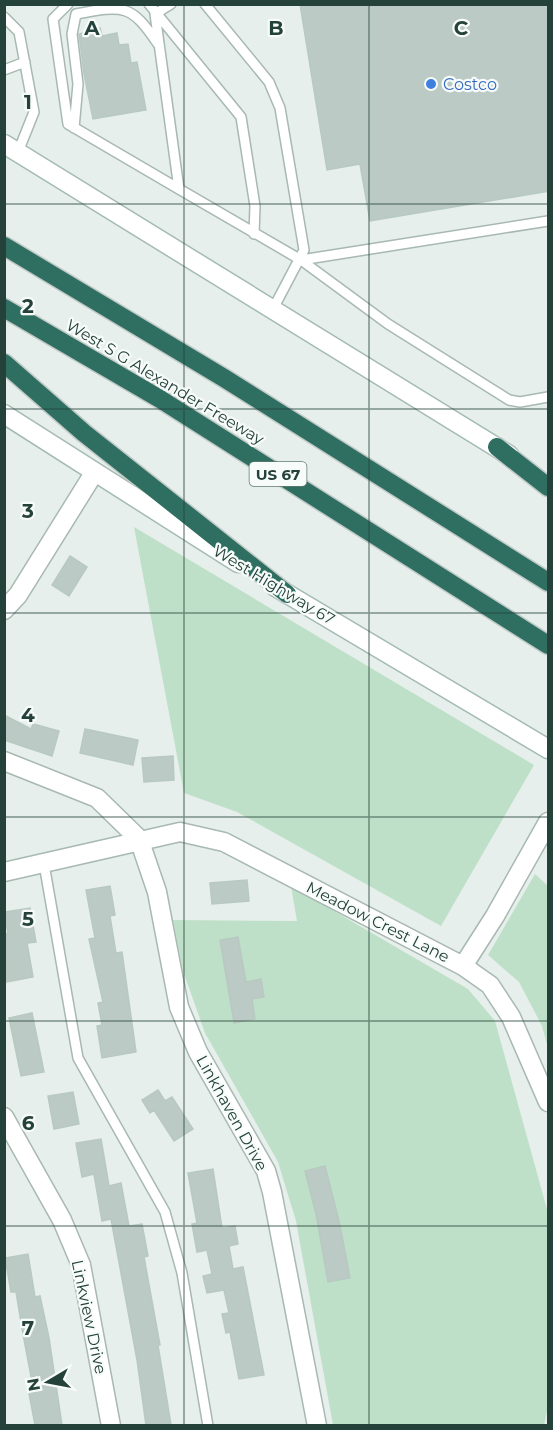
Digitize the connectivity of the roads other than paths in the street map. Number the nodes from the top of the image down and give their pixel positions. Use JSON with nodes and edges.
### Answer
{"nodes":[{"id":1,"x":68,"y":4,"type":"edge"},
{"id":2,"x":149,"y":4,"type":"edge"},
{"id":3,"x":171,"y":4,"type":"edge"},
{"id":4,"x":205,"y":4,"type":"edge"},
{"id":5,"x":155,"y":14,"type":"junction"},
{"id":6,"x":4,"y":17,"type":"edge"},
{"id":7,"x":160,"y":46,"type":"junction"},
{"id":8,"x":25,"y":62,"type":"junction"},
{"id":9,"x":4,"y":70,"type":"edge"},
{"id":10,"x":74,"y":128,"type":"junction"},
{"id":11,"x":11,"y":148,"type":"edge"},
{"id":12,"x":179,"y":189,"type":"junction"},
{"id":13,"x":549,"y":221,"type":"edge"},
{"id":14,"x":254,"y":234,"type":"junction"},
{"id":15,"x":4,"y":246,"type":"edge"},
{"id":16,"x":301,"y":260,"type":"junction"},
{"id":17,"x":4,"y":308,"type":"edge"},
{"id":18,"x":273,"y":309,"type":"junction"},
{"id":19,"x":4,"y":363,"type":"edge"},
{"id":20,"x":549,"y":398,"type":"edge"},
{"id":21,"x":4,"y":414,"type":"edge"},
{"id":22,"x":497,"y":447,"type":"junction"},
{"id":23,"x":94,"y":473,"type":"junction"},
{"id":24,"x":549,"y":479,"type":"edge"},
{"id":25,"x":549,"y":487,"type":"edge"},
{"id":26,"x":549,"y":582,"type":"edge"},
{"id":27,"x":286,"y":594,"type":"junction"},
{"id":28,"x":4,"y":610,"type":"edge"},
{"id":29,"x":549,"y":645,"type":"edge"},
{"id":30,"x":549,"y":749,"type":"edge"},
{"id":31,"x":4,"y":761,"type":"edge"},
{"id":32,"x":549,"y":822,"type":"edge"},
{"id":33,"x":139,"y":839,"type":"junction"},
{"id":34,"x":44,"y":864,"type":"junction"},
{"id":35,"x":4,"y":872,"type":"edge"},
{"id":36,"x":463,"y":966,"type":"junction"},
{"id":37,"x":549,"y":1102,"type":"edge"},
{"id":38,"x":4,"y":1117,"type":"edge"},
{"id":39,"x":111,"y":1425,"type":"edge"},
{"id":40,"x":208,"y":1425,"type":"edge"},
{"id":41,"x":317,"y":1425,"type":"edge"}],
"edges":[{"from":1,"to":10,"type":"lane"},
{"from":2,"to":5,"type":"lane"},
{"from":3,"to":5,"type":"lane"},
{"from":4,"to":16,"type":"lane"},
{"from":5,"to":7,"type":"lane"},
{"from":5,"to":14,"type":"lane"},
{"from":6,"to":8,"type":"lane"},
{"from":7,"to":10,"type":"lane"},
{"from":7,"to":12,"type":"lane"},
{"from":8,"to":9,"type":"lane"},
{"from":8,"to":11,"type":"lane"},
{"from":10,"to":12,"type":"lane"},
{"from":11,"to":18,"type":"street"},
{"from":12,"to":14,"type":"lane"},
{"from":13,"to":16,"type":"lane"},
{"from":14,"to":16,"type":"lane"},
{"from":15,"to":26,"type":"highway","name":"West S G Alexander Freeway"},
{"from":16,"to":18,"type":"lane"},
{"from":16,"to":20,"type":"lane"},
{"from":17,"to":29,"type":"highway","name":"West S G Alexander Freeway","number":"US 67"},
{"from":18,"to":22,"type":"street"},
{"from":19,"to":27,"type":"highway"},
{"from":21,"to":23,"type":"street","name":"West Highway 67"},
{"from":22,"to":24,"type":"street"},
{"from":22,"to":25,"type":"highway"},
{"from":23,"to":27,"type":"street","name":"West Highway 67"},
{"from":23,"to":28,"type":"street"},
{"from":27,"to":30,"type":"street","name":"West Highway 67"},
{"from":31,"to":33,"type":"street"},
{"from":32,"to":36,"type":"street"},
{"from":33,"to":34,"type":"street","name":"Meadow Crest Lane"},
{"from":33,"to":36,"type":"street","name":"Meadow Crest Lane"},
{"from":33,"to":41,"type":"street","name":"Linkhaven Drive"},
{"from":34,"to":35,"type":"street","name":"Meadow Crest Lane"},
{"from":34,"to":40,"type":"lane"},
{"from":36,"to":37,"type":"street","name":"Meadow Crest Lane"},
{"from":38,"to":39,"type":"street","name":"Linkview Drive"}]}
